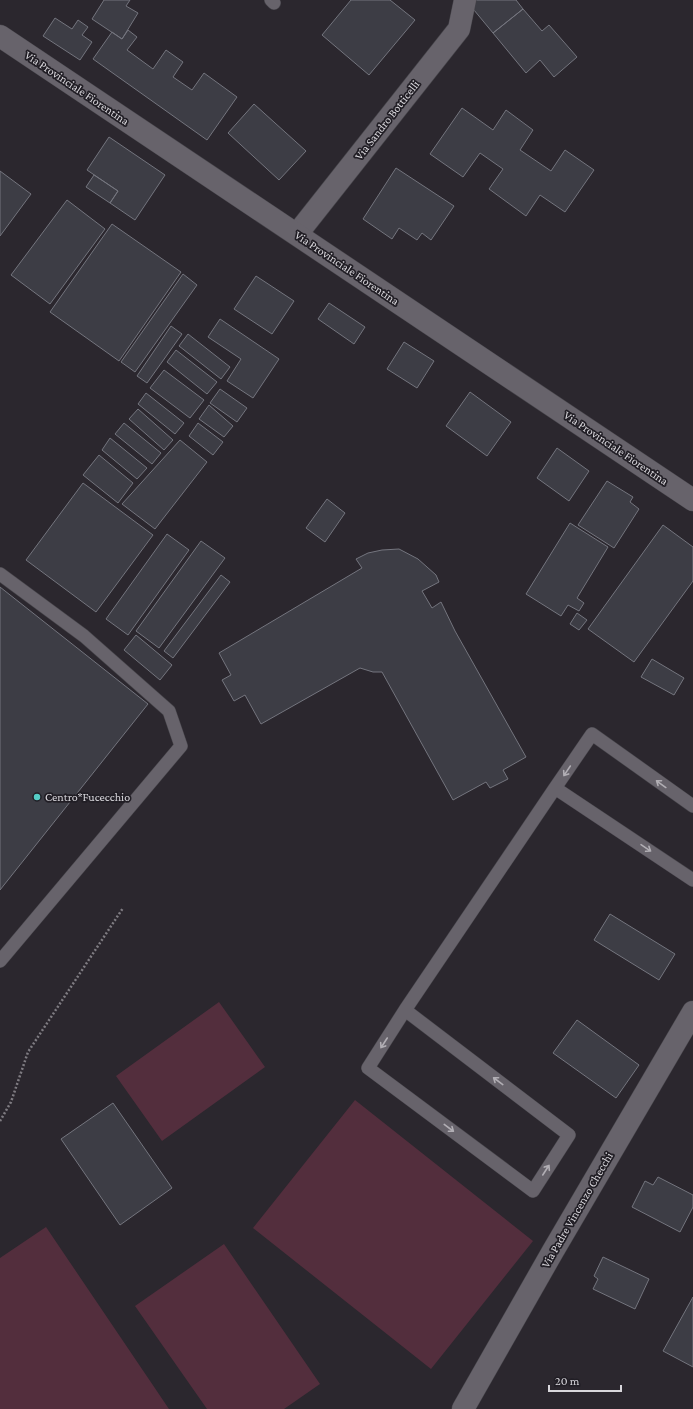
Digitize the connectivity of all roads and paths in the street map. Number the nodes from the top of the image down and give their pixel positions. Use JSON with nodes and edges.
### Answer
{"nodes":[{"id":1,"x":465,"y":0,"type":"edge"},
{"id":2,"x":0,"y":36,"type":"edge"},
{"id":3,"x":297,"y":234,"type":"junction"},
{"id":4,"x":693,"y":500,"type":"edge"},
{"id":5,"x":0,"y":574,"type":"edge"},
{"id":6,"x":555,"y":788,"type":"junction"},
{"id":7,"x":693,"y":806,"type":"edge"},
{"id":8,"x":693,"y":880,"type":"edge"},
{"id":9,"x":123,"y":908,"type":"dead end"},
{"id":10,"x":0,"y":961,"type":"edge"},
{"id":11,"x":405,"y":1010,"type":"junction"},
{"id":12,"x":693,"y":1012,"type":"edge"},
{"id":13,"x":0,"y":1121,"type":"edge"},
{"id":14,"x":463,"y":1409,"type":"edge"}],
"edges":[{"from":1,"to":3,"type":"main road","name":"Via Sandro Botticelli"},
{"from":2,"to":3,"type":"main road","name":"Via Provinciale Fiorentina"},
{"from":3,"to":4,"type":"main road","name":"Via Provinciale Fiorentina"},
{"from":5,"to":10,"type":"lane"},
{"from":7,"to":6,"type":"lane","one_way":true},
{"from":6,"to":8,"type":"lane","one_way":true},
{"from":6,"to":11,"type":"lane"},
{"from":9,"to":13,"type":"path"},
{"from":11,"to":11,"type":"lane","one_way":true},
{"from":12,"to":14,"type":"main road","name":"Via Padre Vincenzo Checchi"}]}
